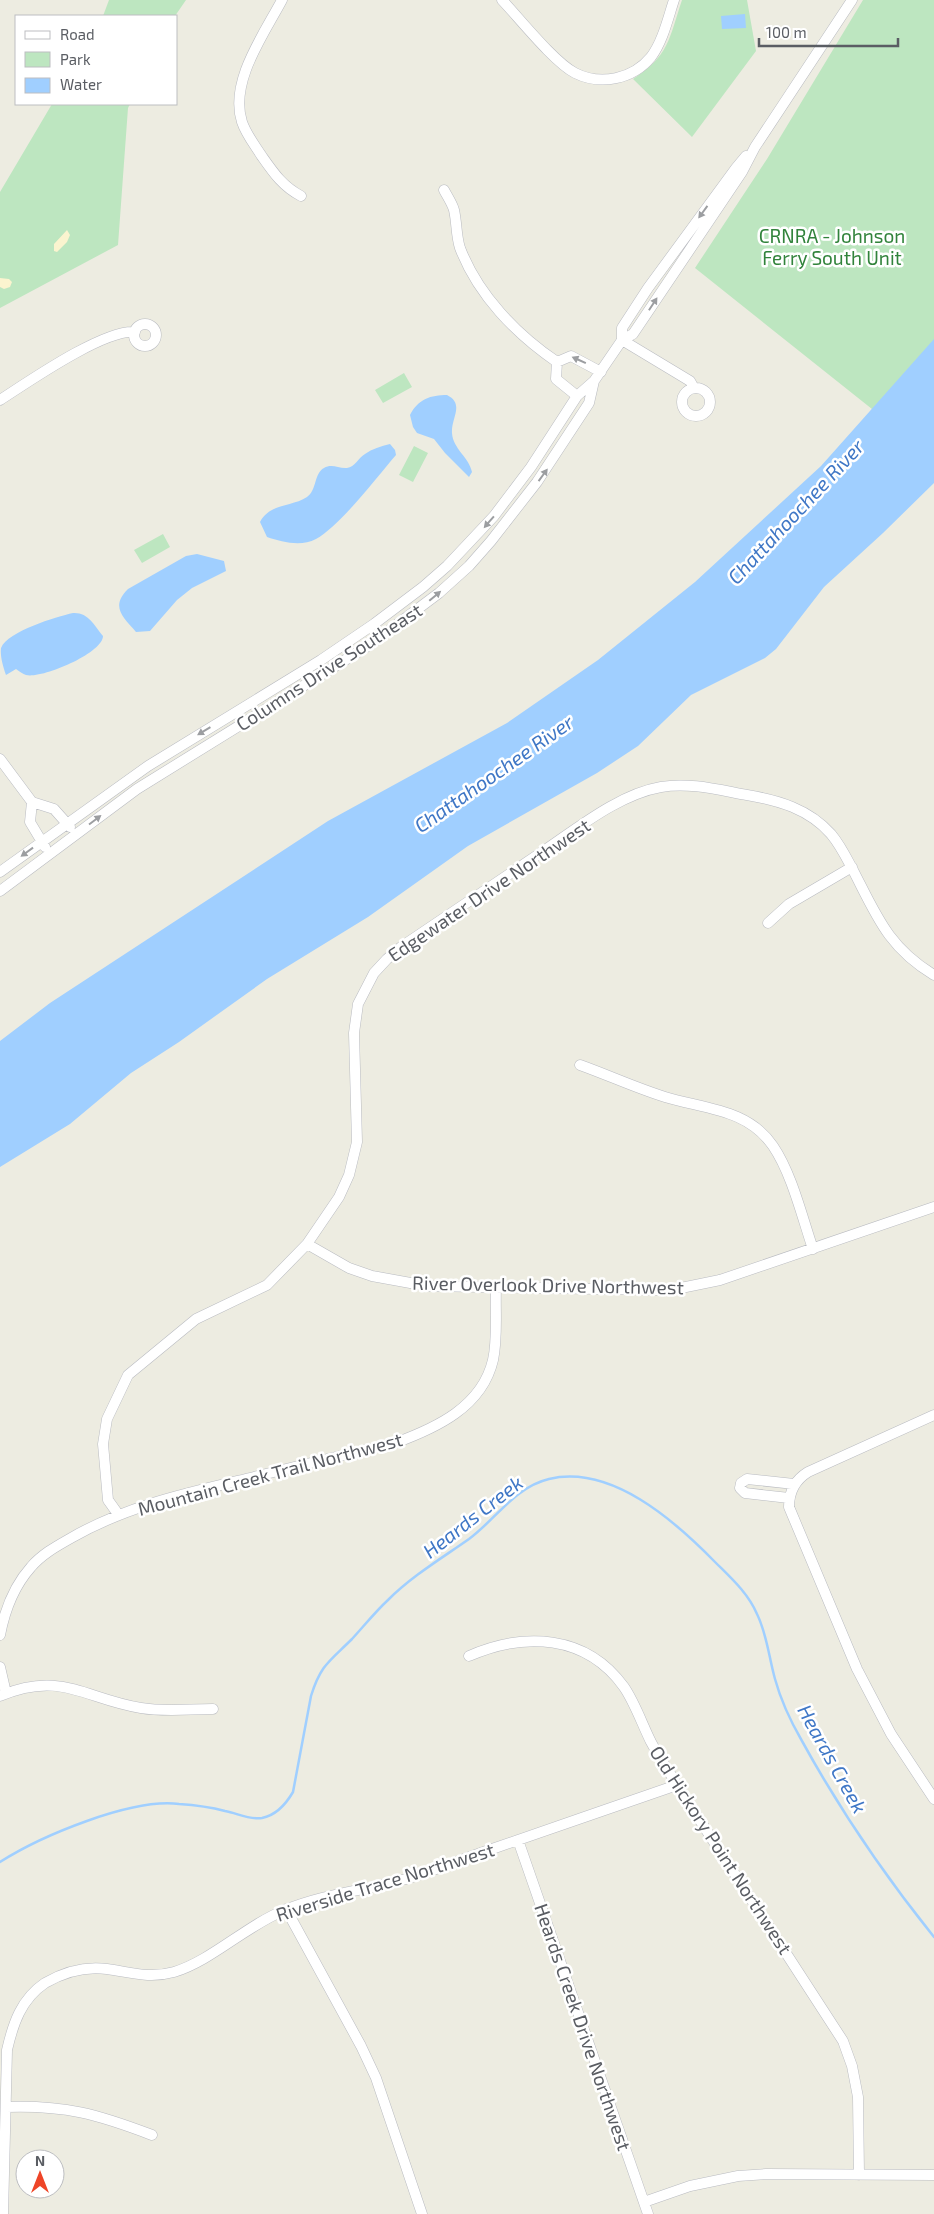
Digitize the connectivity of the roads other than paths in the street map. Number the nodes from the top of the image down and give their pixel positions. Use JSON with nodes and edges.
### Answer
{"nodes":[{"id":1,"x":282,"y":0,"type":"edge"},
{"id":2,"x":502,"y":0,"type":"edge"},
{"id":3,"x":674,"y":0,"type":"edge"},
{"id":4,"x":852,"y":0,"type":"edge"},
{"id":5,"x":444,"y":190,"type":"dead end"},
{"id":6,"x":301,"y":196,"type":"dead end"},
{"id":7,"x":135,"y":332,"type":"dead end"},
{"id":8,"x":622,"y":340,"type":"junction"},
{"id":9,"x":557,"y":362,"type":"junction"},
{"id":10,"x":600,"y":372,"type":"junction"},
{"id":11,"x":594,"y":381,"type":"junction"},
{"id":12,"x":694,"y":388,"type":"dead end"},
{"id":13,"x":577,"y":396,"type":"junction"},
{"id":14,"x":0,"y":400,"type":"edge"},
{"id":15,"x":0,"y":759,"type":"edge"},
{"id":16,"x":32,"y":802,"type":"junction"},
{"id":17,"x":67,"y":823,"type":"junction"},
{"id":18,"x":76,"y":834,"type":"junction"},
{"id":19,"x":42,"y":842,"type":"junction"},
{"id":20,"x":50,"y":853,"type":"junction"},
{"id":21,"x":852,"y":867,"type":"junction"},
{"id":22,"x":0,"y":872,"type":"edge"},
{"id":23,"x":0,"y":891,"type":"edge"},
{"id":24,"x":768,"y":923,"type":"dead end"},
{"id":25,"x":934,"y":975,"type":"edge"},
{"id":26,"x":580,"y":1065,"type":"dead end"},
{"id":27,"x":934,"y":1207,"type":"edge"},
{"id":28,"x":307,"y":1244,"type":"junction"},
{"id":29,"x":813,"y":1249,"type":"junction"},
{"id":30,"x":496,"y":1287,"type":"junction"},
{"id":31,"x":934,"y":1415,"type":"edge"},
{"id":32,"x":794,"y":1484,"type":"junction"},
{"id":33,"x":789,"y":1498,"type":"junction"},
{"id":34,"x":118,"y":1514,"type":"junction"},
{"id":35,"x":0,"y":1635,"type":"edge"},
{"id":36,"x":469,"y":1656,"type":"dead end"},
{"id":37,"x":0,"y":1667,"type":"edge"},
{"id":38,"x":3,"y":1694,"type":"edge"},
{"id":39,"x":213,"y":1709,"type":"dead end"},
{"id":40,"x":677,"y":1785,"type":"junction"},
{"id":41,"x":934,"y":1800,"type":"edge"},
{"id":42,"x":518,"y":1840,"type":"junction"},
{"id":43,"x":286,"y":1909,"type":"junction"},
{"id":44,"x":6,"y":2107,"type":"junction"},
{"id":45,"x":152,"y":2135,"type":"dead end"},
{"id":46,"x":859,"y":2174,"type":"junction"},
{"id":47,"x":934,"y":2175,"type":"edge"},
{"id":48,"x":644,"y":2202,"type":"junction"},
{"id":49,"x":3,"y":2214,"type":"edge"},
{"id":50,"x":422,"y":2214,"type":"edge"},
{"id":51,"x":648,"y":2214,"type":"edge"}],
"edges":[{"from":1,"to":6,"type":"street"},
{"from":2,"to":3,"type":"street"},
{"from":4,"to":8,"type":"street","name":"Columns Drive Southeast"},
{"from":5,"to":9,"type":"street"},
{"from":7,"to":14,"type":"street"},
{"from":8,"to":10,"type":"street","name":"Columns Drive Southeast"},
{"from":8,"to":12,"type":"street"},
{"from":10,"to":9,"type":"street","one_way":true},
{"from":9,"to":13,"type":"street"},
{"from":10,"to":11,"type":"street","name":"Columns Drive Southeast"},
{"from":11,"to":13,"type":"street","name":"Columns Drive Southeast"},
{"from":18,"to":11,"type":"street","name":"Columns Drive Southeast","one_way":true},
{"from":13,"to":17,"type":"street","name":"Columns Drive Southeast","one_way":true},
{"from":15,"to":16,"type":"street"},
{"from":16,"to":17,"type":"street"},
{"from":16,"to":19,"type":"street"},
{"from":17,"to":18,"type":"street"},
{"from":17,"to":19,"type":"street","name":"Columns Drive Southeast"},
{"from":18,"to":20,"type":"street","name":"Columns Drive Southeast"},
{"from":19,"to":20,"type":"street"},
{"from":19,"to":22,"type":"street","name":"Columns Drive Southeast","one_way":true},
{"from":20,"to":23,"type":"street","name":"Columns Drive Southeast"},
{"from":21,"to":24,"type":"street"},
{"from":21,"to":25,"type":"street","name":"Edgewater Drive Northwest"},
{"from":21,"to":28,"type":"street","name":"Edgewater Drive Northwest"},
{"from":26,"to":29,"type":"street"},
{"from":27,"to":29,"type":"street","name":"River Overlook Drive Northwest"},
{"from":28,"to":30,"type":"street","name":"River Overlook Drive Northwest"},
{"from":28,"to":34,"type":"street","name":"Edgewater Drive Northwest"},
{"from":29,"to":30,"type":"street","name":"River Overlook Drive Northwest"},
{"from":30,"to":34,"type":"street","name":"Mountain Creek Trail Northwest"},
{"from":31,"to":32,"type":"street"},
{"from":32,"to":33,"type":"street"},
{"from":32,"to":33,"type":"street"},
{"from":33,"to":41,"type":"street"},
{"from":34,"to":35,"type":"street","name":"Mountain Creek Trail Northwest"},
{"from":36,"to":40,"type":"street","name":"Old Hickory Point Northwest"},
{"from":37,"to":38,"type":"street"},
{"from":38,"to":39,"type":"street"},
{"from":40,"to":42,"type":"street","name":"Riverside Trace Northwest"},
{"from":40,"to":46,"type":"street","name":"Old Hickory Point Northwest"},
{"from":42,"to":43,"type":"street","name":"Riverside Trace Northwest"},
{"from":42,"to":48,"type":"street","name":"Heards Creek Drive Northwest"},
{"from":43,"to":44,"type":"street","name":"Riverside Trace Northwest"},
{"from":43,"to":50,"type":"street"},
{"from":44,"to":45,"type":"street"},
{"from":44,"to":49,"type":"street","name":"Riverside Trace Northwest"},
{"from":46,"to":47,"type":"street"},
{"from":46,"to":48,"type":"street"},
{"from":48,"to":51,"type":"street","name":"Heards Creek Drive Northwest"}]}
